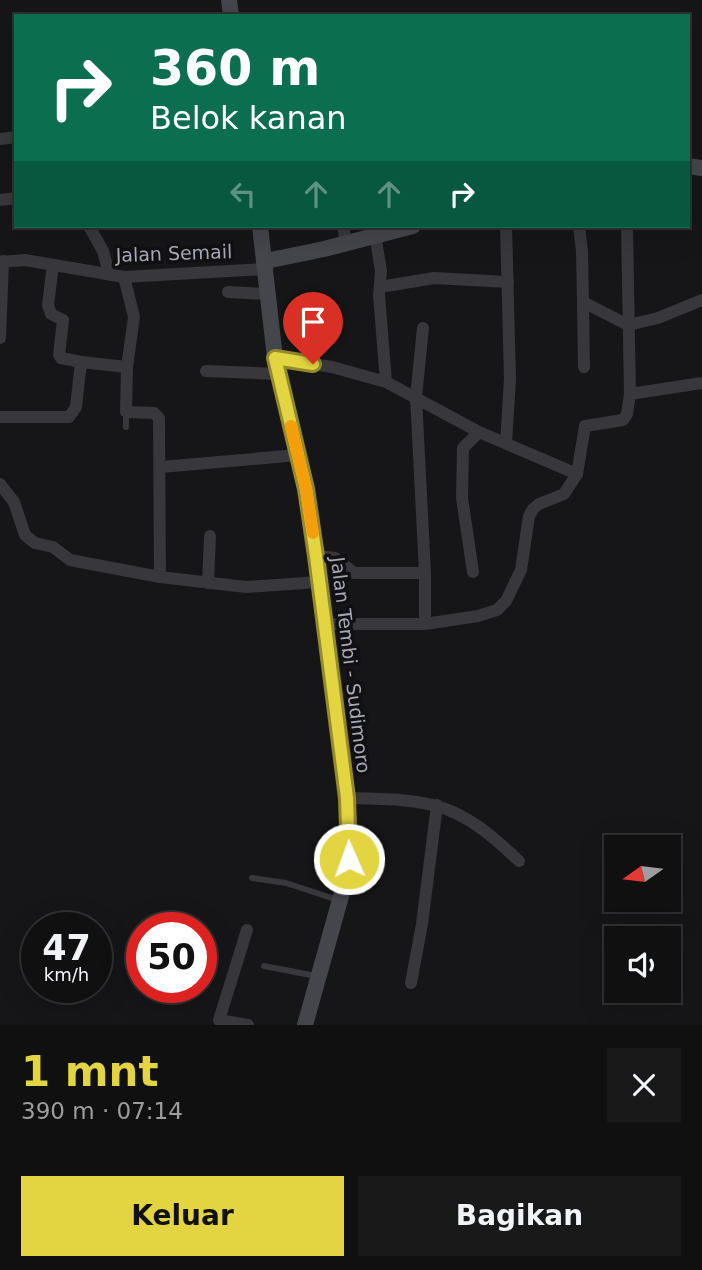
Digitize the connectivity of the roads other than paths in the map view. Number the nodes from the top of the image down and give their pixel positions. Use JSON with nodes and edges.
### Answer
{"nodes":[{"id":1,"x":90,"y":228,"type":"edge"},
{"id":2,"x":260,"y":228,"type":"edge"},
{"id":3,"x":343,"y":228,"type":"edge"},
{"id":4,"x":404,"y":228,"type":"edge"},
{"id":5,"x":506,"y":228,"type":"edge"},
{"id":6,"x":579,"y":228,"type":"edge"},
{"id":7,"x":627,"y":228,"type":"edge"},
{"id":8,"x":375,"y":234,"type":"junction"},
{"id":9,"x":346,"y":243,"type":"junction"},
{"id":10,"x":1,"y":261,"type":"edge"},
{"id":11,"x":53,"y":265,"type":"junction"},
{"id":12,"x":266,"y":265,"type":"junction"},
{"id":13,"x":108,"y":274,"type":"junction"},
{"id":14,"x":124,"y":277,"type":"junction"},
{"id":15,"x":508,"y":282,"type":"junction"},
{"id":16,"x":380,"y":287,"type":"junction"},
{"id":17,"x":228,"y":292,"type":"dead end"},
{"id":18,"x":268,"y":294,"type":"junction"},
{"id":19,"x":702,"y":300,"type":"edge"},
{"id":20,"x":583,"y":302,"type":"junction"},
{"id":21,"x":628,"y":325,"type":"junction"},
{"id":22,"x":423,"y":328,"type":"dead end"},
{"id":23,"x":0,"y":338,"type":"edge"},
{"id":24,"x":81,"y":362,"type":"junction"},
{"id":25,"x":276,"y":366,"type":"junction"},
{"id":26,"x":128,"y":367,"type":"junction"},
{"id":27,"x":584,"y":367,"type":"dead end"},
{"id":28,"x":206,"y":371,"type":"dead end"},
{"id":29,"x":386,"y":382,"type":"junction"},
{"id":30,"x":702,"y":383,"type":"edge"},
{"id":31,"x":630,"y":394,"type":"junction"},
{"id":32,"x":415,"y":397,"type":"junction"},
{"id":33,"x":126,"y":412,"type":"junction"},
{"id":34,"x":0,"y":416,"type":"edge"},
{"id":35,"x":126,"y":427,"type":"dead end"},
{"id":36,"x":479,"y":432,"type":"junction"},
{"id":37,"x":506,"y":443,"type":"junction"},
{"id":38,"x":298,"y":455,"type":"junction"},
{"id":39,"x":161,"y":467,"type":"junction"},
{"id":40,"x":577,"y":474,"type":"junction"},
{"id":41,"x":0,"y":484,"type":"edge"},
{"id":42,"x":210,"y":536,"type":"dead end"},
{"id":43,"x":316,"y":556,"type":"junction"},
{"id":44,"x":473,"y":572,"type":"dead end"},
{"id":45,"x":425,"y":573,"type":"junction"},
{"id":46,"x":160,"y":577,"type":"junction"},
{"id":47,"x":319,"y":582,"type":"junction"},
{"id":48,"x":208,"y":583,"type":"junction"},
{"id":49,"x":325,"y":624,"type":"junction"},
{"id":50,"x":425,"y":624,"type":"junction"},
{"id":51,"x":347,"y":798,"type":"junction"},
{"id":52,"x":437,"y":805,"type":"junction"},
{"id":53,"x":519,"y":861,"type":"dead end"},
{"id":54,"x":252,"y":878,"type":"dead end"},
{"id":55,"x":339,"y":904,"type":"junction"},
{"id":56,"x":247,"y":930,"type":"dead end"},
{"id":57,"x":264,"y":966,"type":"dead end"},
{"id":58,"x":318,"y":977,"type":"junction"},
{"id":59,"x":411,"y":982,"type":"dead end"},
{"id":60,"x":248,"y":1025,"type":"edge"},
{"id":61,"x":305,"y":1025,"type":"edge"}],
"edges":[{"from":1,"to":13,"type":"street"},
{"from":2,"to":12,"type":"main road","name":"Jalan Tembi - Sudimoro"},
{"from":3,"to":9,"type":"street"},
{"from":4,"to":8,"type":"main road"},
{"from":5,"to":15,"type":"street"},
{"from":6,"to":20,"type":"street"},
{"from":7,"to":21,"type":"street"},
{"from":8,"to":9,"type":"main road"},
{"from":8,"to":16,"type":"street"},
{"from":9,"to":12,"type":"main road"},
{"from":10,"to":11,"type":"street","name":"Jalan Semail"},
{"from":10,"to":23,"type":"street"},
{"from":11,"to":13,"type":"street","name":"Jalan Semail"},
{"from":11,"to":24,"type":"street"},
{"from":12,"to":14,"type":"street","name":"Jalan Semail"},
{"from":12,"to":18,"type":"main road","name":"Jalan Tembi - Sudimoro"},
{"from":13,"to":14,"type":"street","name":"Jalan Semail"},
{"from":14,"to":26,"type":"street"},
{"from":15,"to":16,"type":"street"},
{"from":15,"to":37,"type":"street"},
{"from":16,"to":29,"type":"street"},
{"from":17,"to":18,"type":"street"},
{"from":18,"to":25,"type":"main road","name":"Jalan Tembi - Sudimoro"},
{"from":19,"to":21,"type":"street"},
{"from":20,"to":21,"type":"street"},
{"from":20,"to":27,"type":"street"},
{"from":21,"to":31,"type":"street"},
{"from":22,"to":32,"type":"street"},
{"from":24,"to":26,"type":"street"},
{"from":24,"to":34,"type":"street"},
{"from":25,"to":28,"type":"street"},
{"from":25,"to":29,"type":"street"},
{"from":25,"to":38,"type":"main road","name":"Jalan Tembi - Sudimoro"},
{"from":26,"to":33,"type":"street"},
{"from":29,"to":32,"type":"street"},
{"from":30,"to":31,"type":"street"},
{"from":31,"to":40,"type":"street"},
{"from":32,"to":36,"type":"street"},
{"from":32,"to":45,"type":"street"},
{"from":33,"to":35,"type":"lane"},
{"from":33,"to":39,"type":"street"},
{"from":36,"to":37,"type":"street"},
{"from":36,"to":44,"type":"street"},
{"from":37,"to":40,"type":"street"},
{"from":38,"to":39,"type":"street"},
{"from":38,"to":43,"type":"main road","name":"Jalan Tembi - Sudimoro"},
{"from":39,"to":46,"type":"street"},
{"from":40,"to":50,"type":"street"},
{"from":41,"to":46,"type":"street"},
{"from":42,"to":48,"type":"street"},
{"from":43,"to":45,"type":"street"},
{"from":43,"to":47,"type":"main road","name":"Jalan Tembi - Sudimoro"},
{"from":45,"to":50,"type":"street"},
{"from":46,"to":48,"type":"street"},
{"from":47,"to":48,"type":"street"},
{"from":47,"to":49,"type":"main road","name":"Jalan Tembi - Sudimoro"},
{"from":49,"to":50,"type":"street"},
{"from":49,"to":51,"type":"main road","name":"Jalan Tembi - Sudimoro"},
{"from":51,"to":52,"type":"street"},
{"from":51,"to":55,"type":"main road","name":"Jalan Tembi - Sudimoro"},
{"from":52,"to":53,"type":"street"},
{"from":52,"to":59,"type":"street"},
{"from":54,"to":55,"type":"lane"},
{"from":55,"to":58,"type":"main road","name":"Jalan Tembi - Sudimoro"},
{"from":56,"to":60,"type":"street"},
{"from":57,"to":58,"type":"lane"},
{"from":58,"to":61,"type":"main road","name":"Jalan Tembi - Sudimoro"}]}
